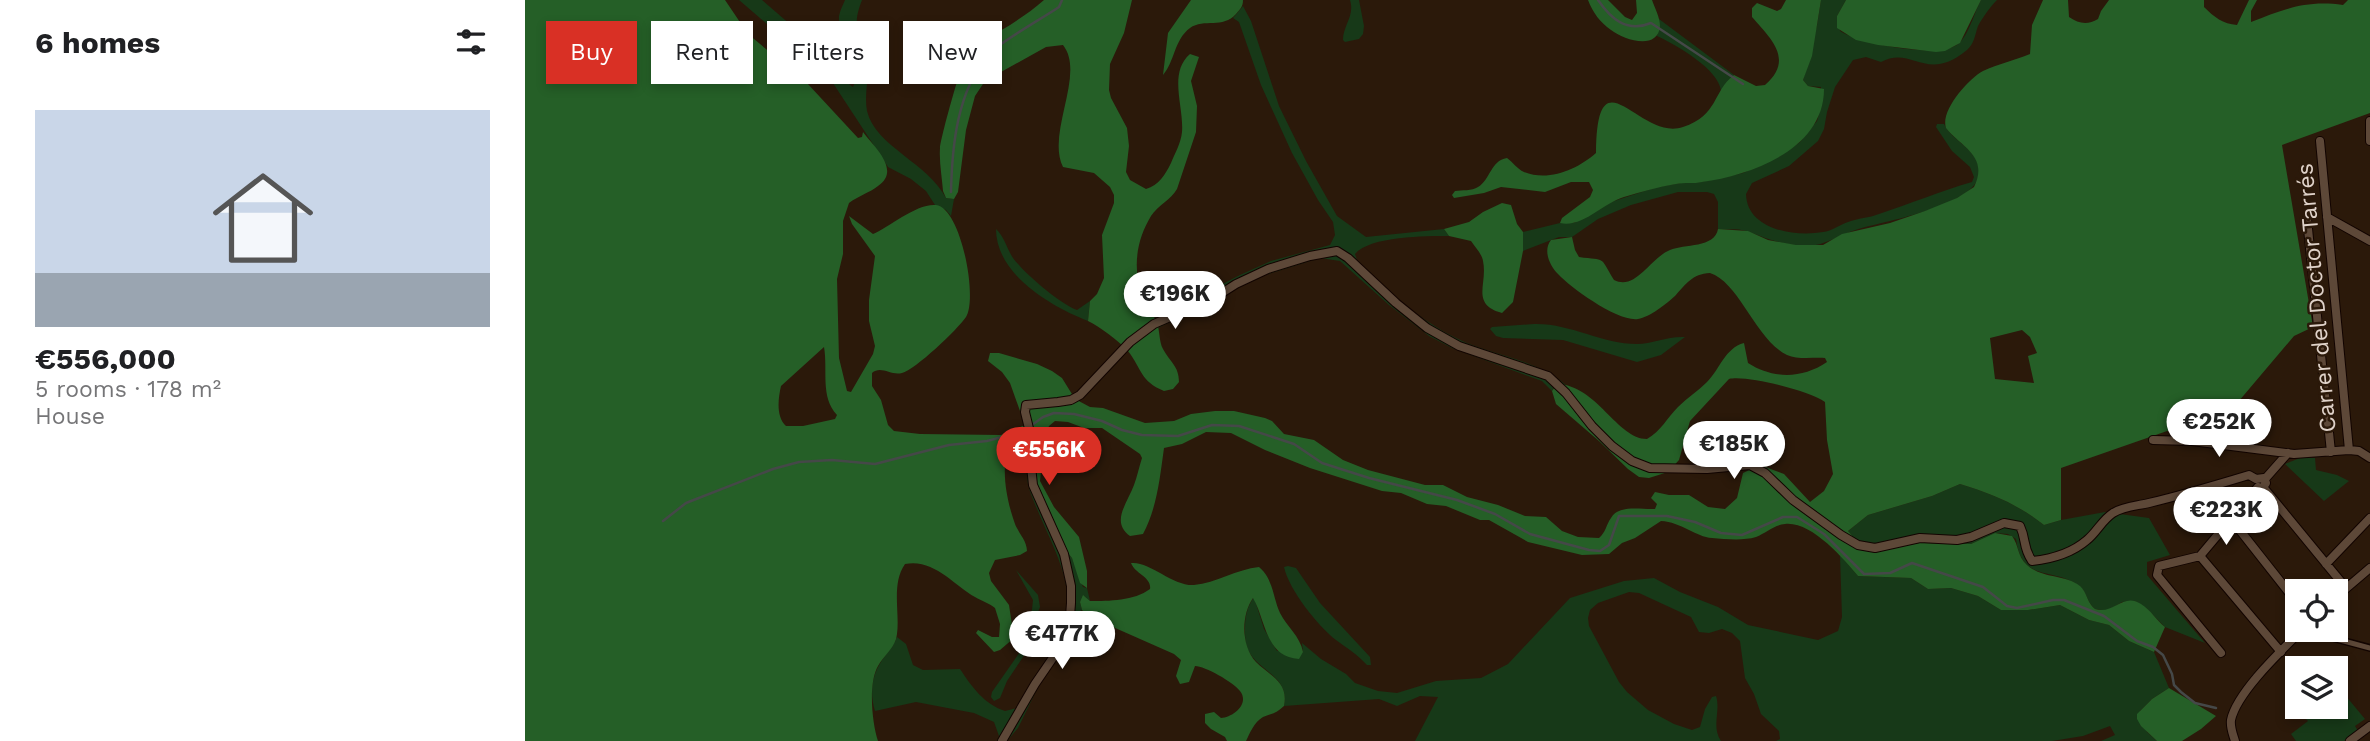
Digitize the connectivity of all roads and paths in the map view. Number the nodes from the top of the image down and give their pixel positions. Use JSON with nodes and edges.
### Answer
{"nodes":[{"id":1,"x":2369,"y":122,"type":"edge"},
{"id":2,"x":2320,"y":141,"type":"dead end"},
{"id":3,"x":2370,"y":141,"type":"edge"},
{"id":4,"x":2327,"y":217,"type":"junction"},
{"id":5,"x":2307,"y":219,"type":"dead end"},
{"id":6,"x":2370,"y":241,"type":"edge"},
{"id":7,"x":2153,"y":440,"type":"dead end"},
{"id":8,"x":2349,"y":450,"type":"junction"},
{"id":9,"x":2330,"y":452,"type":"junction"},
{"id":10,"x":2288,"y":453,"type":"junction"},
{"id":11,"x":2370,"y":458,"type":"edge"},
{"id":12,"x":2261,"y":483,"type":"junction"},
{"id":13,"x":2370,"y":518,"type":"edge"},
{"id":14,"x":2231,"y":519,"type":"junction"},
{"id":15,"x":2200,"y":556,"type":"junction"},
{"id":16,"x":2326,"y":565,"type":"junction"},
{"id":17,"x":2370,"y":568,"type":"edge"},
{"id":18,"x":2338,"y":579,"type":"edge"},
{"id":19,"x":2348,"y":586,"type":"edge"},
{"id":20,"x":2285,"y":588,"type":"edge"},
{"id":21,"x":2291,"y":642,"type":"edge"},
{"id":22,"x":2348,"y":642,"type":"edge"},
{"id":23,"x":2370,"y":648,"type":"edge"},
{"id":24,"x":2281,"y":652,"type":"junction"},
{"id":25,"x":2221,"y":653,"type":"dead end"},
{"id":26,"x":2370,"y":726,"type":"edge"},
{"id":27,"x":1002,"y":741,"type":"edge"},
{"id":28,"x":2235,"y":741,"type":"edge"},
{"id":29,"x":2350,"y":741,"type":"edge"}],
"edges":[{"from":1,"to":3,"type":"street"},
{"from":2,"to":4,"type":"street","name":"Carrer del Doctor Tarrés"},
{"from":4,"to":6,"type":"street"},
{"from":4,"to":8,"type":"street","name":"Carrer del Doctor Tarrés"},
{"from":5,"to":9,"type":"street"},
{"from":7,"to":10,"type":"street"},
{"from":8,"to":9,"type":"street"},
{"from":8,"to":11,"type":"street"},
{"from":9,"to":10,"type":"street"},
{"from":10,"to":12,"type":"street"},
{"from":12,"to":14,"type":"street"},
{"from":12,"to":16,"type":"street"},
{"from":12,"to":27,"type":"street"},
{"from":13,"to":16,"type":"street"},
{"from":14,"to":15,"type":"street"},
{"from":14,"to":20,"type":"street"},
{"from":15,"to":24,"type":"street"},
{"from":15,"to":25,"type":"street"},
{"from":16,"to":18,"type":"street"},
{"from":17,"to":19,"type":"street"},
{"from":21,"to":24,"type":"street"},
{"from":22,"to":23,"type":"street"},
{"from":24,"to":28,"type":"street"},
{"from":26,"to":29,"type":"street"}]}
